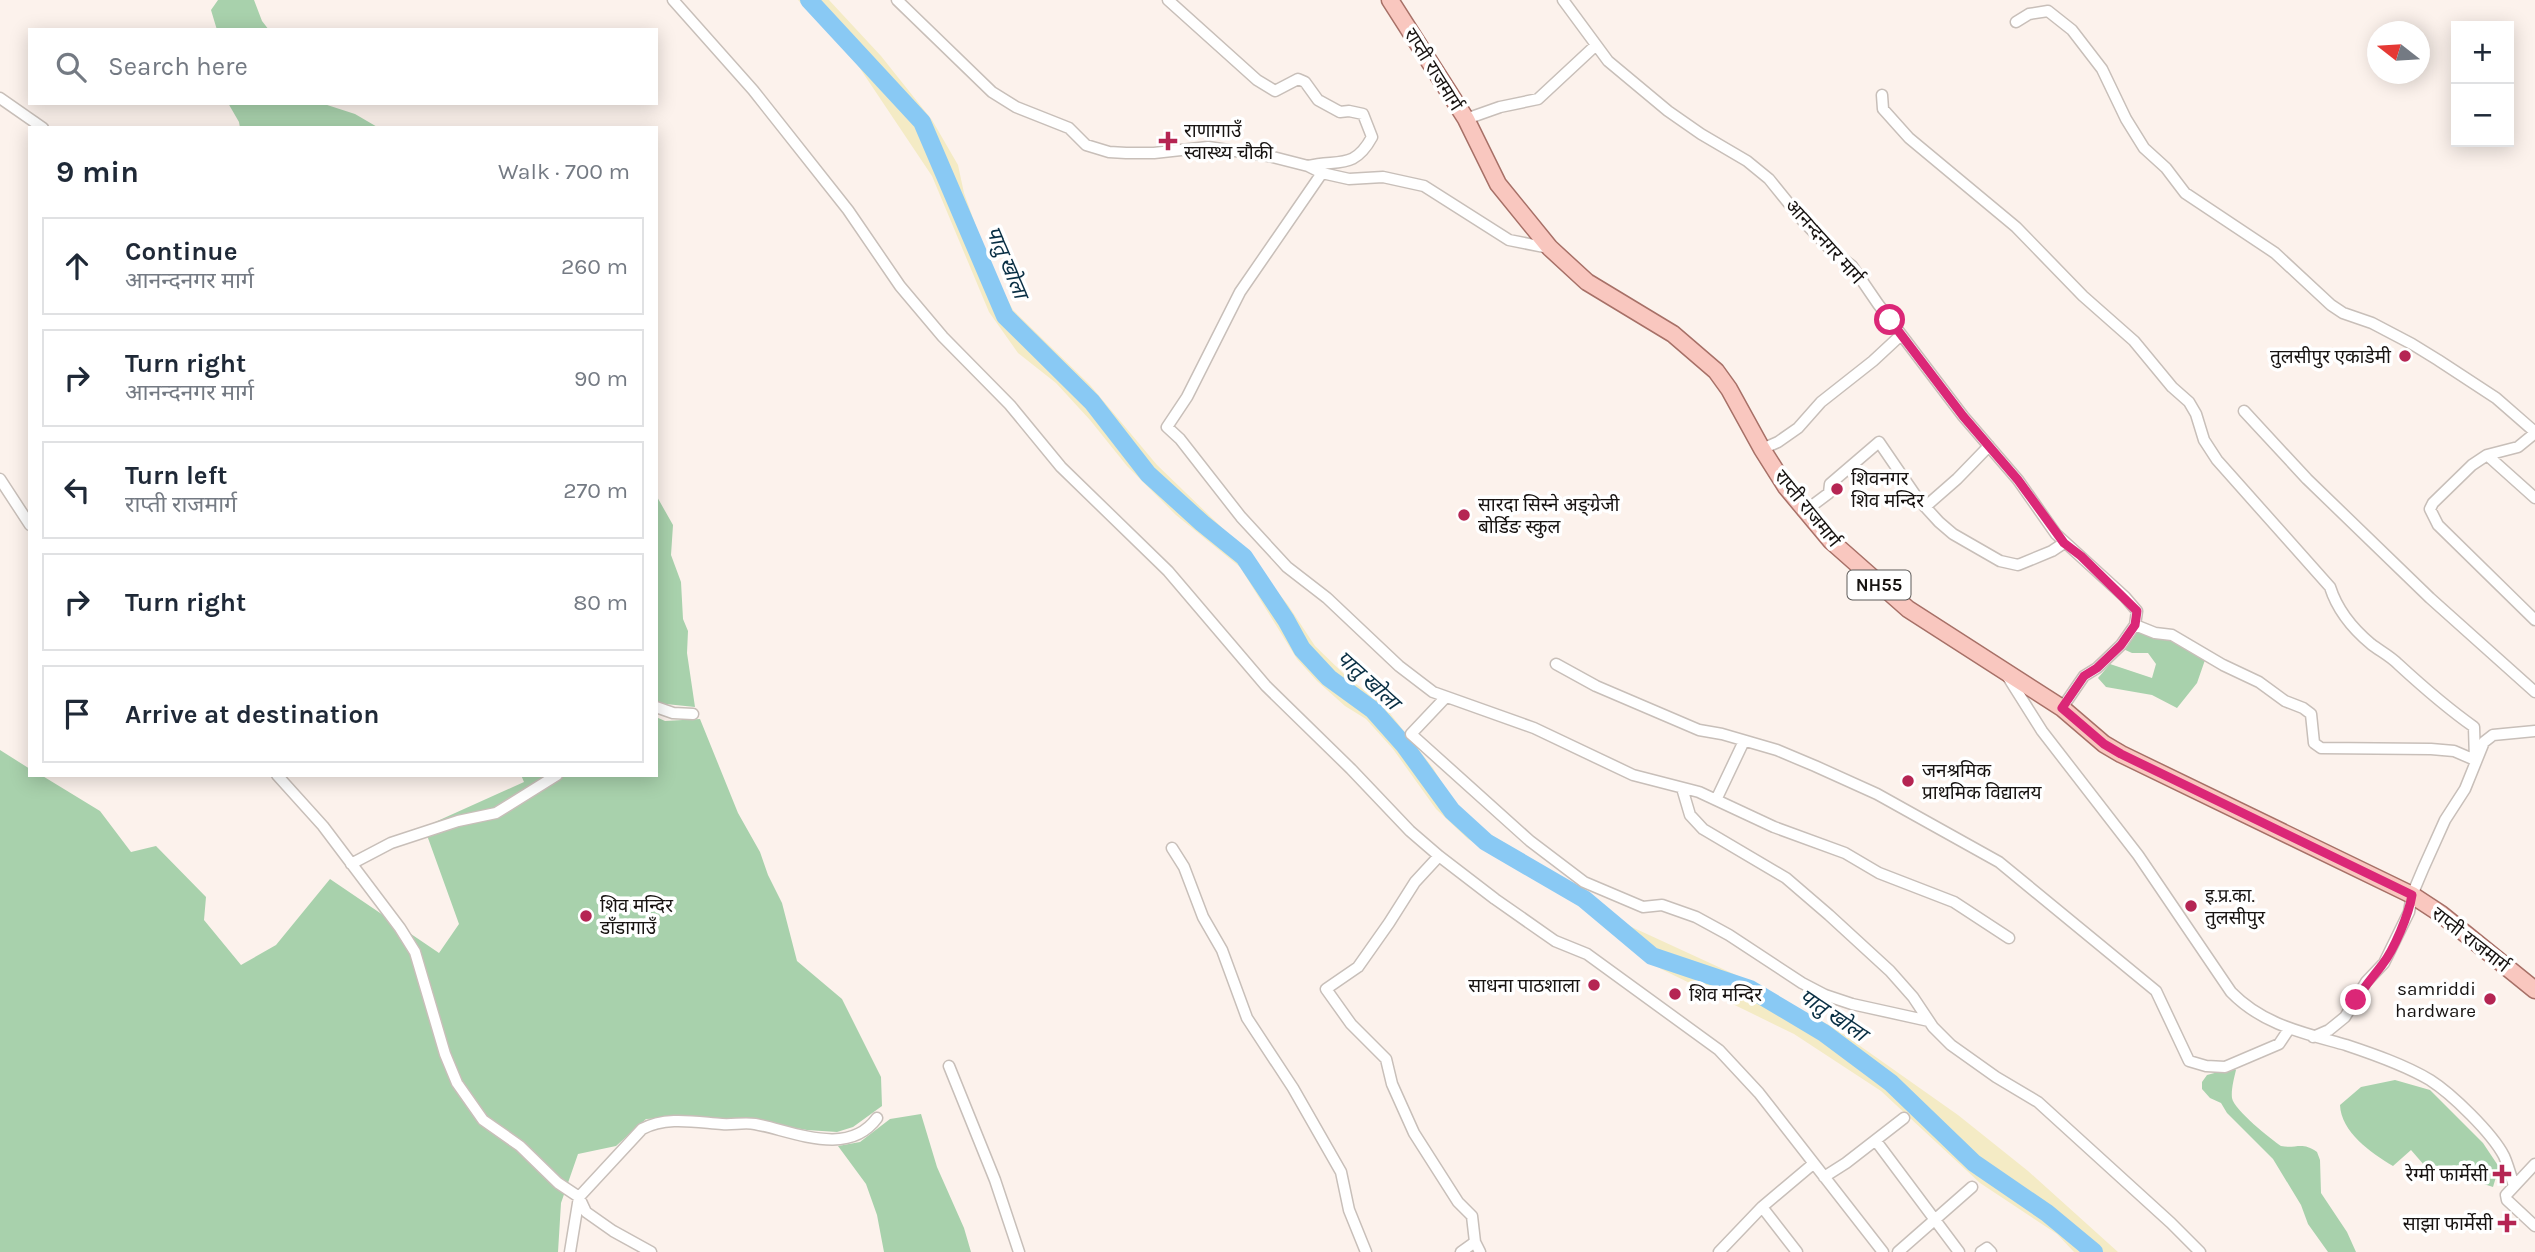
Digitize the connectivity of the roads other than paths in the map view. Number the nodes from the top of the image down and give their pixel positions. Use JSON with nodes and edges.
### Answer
{"nodes":[{"id":1,"x":673,"y":0,"type":"edge"},
{"id":2,"x":897,"y":0,"type":"edge"},
{"id":3,"x":1168,"y":0,"type":"edge"},
{"id":4,"x":1390,"y":0,"type":"edge"},
{"id":5,"x":1563,"y":0,"type":"edge"},
{"id":6,"x":2016,"y":22,"type":"dead end"},
{"id":7,"x":1595,"y":46,"type":"junction"},
{"id":8,"x":1882,"y":95,"type":"dead end"},
{"id":9,"x":0,"y":98,"type":"edge"},
{"id":10,"x":1466,"y":119,"type":"junction"},
{"id":11,"x":40,"y":126,"type":"edge"},
{"id":12,"x":1308,"y":166,"type":"junction"},
{"id":13,"x":1322,"y":173,"type":"junction"},
{"id":14,"x":1550,"y":248,"type":"junction"},
{"id":15,"x":1901,"y":335,"type":"junction"},
{"id":16,"x":2244,"y":411,"type":"dead end"},
{"id":17,"x":2535,"y":433,"type":"edge"},
{"id":18,"x":1989,"y":446,"type":"junction"},
{"id":19,"x":1762,"y":449,"type":"junction"},
{"id":20,"x":2487,"y":455,"type":"junction"},
{"id":21,"x":0,"y":480,"type":"edge"},
{"id":22,"x":2535,"y":498,"type":"edge"},
{"id":23,"x":1925,"y":507,"type":"junction"},
{"id":24,"x":1805,"y":511,"type":"junction"},
{"id":25,"x":28,"y":522,"type":"edge"},
{"id":26,"x":2064,"y":543,"type":"junction"},
{"id":27,"x":2535,"y":620,"type":"edge"},
{"id":28,"x":2135,"y":625,"type":"junction"},
{"id":29,"x":1556,"y":664,"type":"dead end"},
{"id":30,"x":2005,"y":670,"type":"junction"},
{"id":31,"x":2535,"y":692,"type":"edge"},
{"id":32,"x":1446,"y":697,"type":"junction"},
{"id":33,"x":658,"y":708,"type":"edge"},
{"id":34,"x":2062,"y":708,"type":"junction"},
{"id":35,"x":693,"y":714,"type":"dead end"},
{"id":36,"x":2535,"y":731,"type":"edge"},
{"id":37,"x":1744,"y":741,"type":"junction"},
{"id":38,"x":2475,"y":760,"type":"junction"},
{"id":39,"x":279,"y":777,"type":"edge"},
{"id":40,"x":554,"y":777,"type":"edge"},
{"id":41,"x":1682,"y":788,"type":"junction"},
{"id":42,"x":1716,"y":800,"type":"junction"},
{"id":43,"x":1172,"y":849,"type":"dead end"},
{"id":44,"x":1439,"y":856,"type":"junction"},
{"id":45,"x":351,"y":864,"type":"junction"},
{"id":46,"x":2412,"y":895,"type":"junction"},
{"id":47,"x":2009,"y":938,"type":"dead end"},
{"id":48,"x":2535,"y":990,"type":"edge"},
{"id":49,"x":1929,"y":1021,"type":"junction"},
{"id":50,"x":2290,"y":1030,"type":"junction"},
{"id":51,"x":2313,"y":1037,"type":"junction"},
{"id":52,"x":949,"y":1066,"type":"dead end"},
{"id":53,"x":877,"y":1118,"type":"dead end"},
{"id":54,"x":1904,"y":1118,"type":"dead end"},
{"id":55,"x":1875,"y":1141,"type":"junction"},
{"id":56,"x":1814,"y":1164,"type":"junction"},
{"id":57,"x":2535,"y":1164,"type":"edge"},
{"id":58,"x":1824,"y":1177,"type":"junction"},
{"id":59,"x":2514,"y":1186,"type":"junction"},
{"id":60,"x":1972,"y":1187,"type":"dead end"},
{"id":61,"x":579,"y":1197,"type":"junction"},
{"id":62,"x":1762,"y":1207,"type":"junction"},
{"id":63,"x":1937,"y":1220,"type":"junction"},
{"id":64,"x":2535,"y":1226,"type":"edge"},
{"id":65,"x":1475,"y":1242,"type":"junction"},
{"id":66,"x":570,"y":1252,"type":"edge"},
{"id":67,"x":651,"y":1252,"type":"edge"},
{"id":68,"x":1019,"y":1252,"type":"edge"},
{"id":69,"x":1366,"y":1252,"type":"edge"},
{"id":70,"x":1461,"y":1252,"type":"edge"},
{"id":71,"x":1480,"y":1252,"type":"edge"},
{"id":72,"x":1719,"y":1252,"type":"edge"},
{"id":73,"x":1797,"y":1252,"type":"edge"},
{"id":74,"x":1883,"y":1252,"type":"edge"},
{"id":75,"x":1898,"y":1252,"type":"edge"},
{"id":76,"x":1959,"y":1252,"type":"edge"},
{"id":77,"x":1981,"y":1252,"type":"edge"},
{"id":78,"x":1991,"y":1252,"type":"edge"},
{"id":79,"x":2200,"y":1252,"type":"edge"}],
"edges":[{"from":1,"to":44,"type":"street"},
{"from":2,"to":12,"type":"street"},
{"from":3,"to":12,"type":"street"},
{"from":4,"to":10,"type":"main road","name":"राप्ती राजमार्ग","number":"NH55"},
{"from":5,"to":7,"type":"street","name":"आनन्दनगर मार्ग"},
{"from":6,"to":17,"type":"street"},
{"from":7,"to":10,"type":"street"},
{"from":7,"to":15,"type":"street","name":"आनन्दनगर मार्ग"},
{"from":8,"to":38,"type":"street"},
{"from":9,"to":11,"type":"street"},
{"from":10,"to":14,"type":"main road","name":"राप्ती राजमार्ग","number":"NH55"},
{"from":12,"to":13,"type":"street"},
{"from":13,"to":14,"type":"street"},
{"from":13,"to":32,"type":"street"},
{"from":14,"to":19,"type":"main road","name":"राप्ती राजमार्ग","number":"NH55"},
{"from":15,"to":18,"type":"street","name":"आनन्दनगर मार्ग"},
{"from":15,"to":19,"type":"street"},
{"from":16,"to":31,"type":"street"},
{"from":17,"to":20,"type":"street"},
{"from":18,"to":23,"type":"street"},
{"from":18,"to":26,"type":"street","name":"आनन्दनगर मार्ग"},
{"from":19,"to":24,"type":"main road","name":"राप्ती राजमार्ग","number":"NH55"},
{"from":20,"to":22,"type":"street"},
{"from":20,"to":27,"type":"street"},
{"from":21,"to":25,"type":"street"},
{"from":23,"to":24,"type":"street"},
{"from":23,"to":26,"type":"street"},
{"from":24,"to":30,"type":"main road","name":"राप्ती राजमार्ग","number":"NH55"},
{"from":26,"to":28,"type":"street","name":"आनन्दनगर मार्ग"},
{"from":28,"to":34,"type":"street"},
{"from":28,"to":38,"type":"street"},
{"from":29,"to":37,"type":"street"},
{"from":30,"to":34,"type":"main road","name":"राप्ती राजमार्ग","number":"NH55"},
{"from":30,"to":50,"type":"street"},
{"from":32,"to":41,"type":"street"},
{"from":32,"to":49,"type":"street"},
{"from":33,"to":35,"type":"street"},
{"from":34,"to":46,"type":"main road","name":"राप्ती राजमार्ग","number":"NH55"},
{"from":36,"to":38,"type":"street"},
{"from":37,"to":42,"type":"street"},
{"from":37,"to":50,"type":"street"},
{"from":38,"to":46,"type":"street"},
{"from":39,"to":45,"type":"street"},
{"from":40,"to":45,"type":"street"},
{"from":41,"to":42,"type":"street"},
{"from":41,"to":49,"type":"street"},
{"from":42,"to":47,"type":"street"},
{"from":43,"to":69,"type":"street"},
{"from":44,"to":56,"type":"street"},
{"from":44,"to":65,"type":"street"},
{"from":45,"to":61,"type":"street"},
{"from":46,"to":48,"type":"main road","name":"राप्ती राजमार्ग","number":"NH55"},
{"from":46,"to":51,"type":"street"},
{"from":49,"to":79,"type":"street"},
{"from":50,"to":51,"type":"street"},
{"from":51,"to":59,"type":"street"},
{"from":52,"to":68,"type":"street"},
{"from":53,"to":61,"type":"street"},
{"from":54,"to":55,"type":"street"},
{"from":55,"to":58,"type":"street"},
{"from":55,"to":63,"type":"street"},
{"from":56,"to":58,"type":"street"},
{"from":56,"to":62,"type":"street"},
{"from":57,"to":59,"type":"street"},
{"from":58,"to":74,"type":"street"},
{"from":59,"to":64,"type":"street"},
{"from":60,"to":63,"type":"street"},
{"from":61,"to":66,"type":"street"},
{"from":61,"to":67,"type":"street"},
{"from":62,"to":72,"type":"street"},
{"from":62,"to":73,"type":"street"},
{"from":63,"to":75,"type":"street"},
{"from":63,"to":76,"type":"street"},
{"from":65,"to":70,"type":"street"},
{"from":65,"to":71,"type":"street"},
{"from":77,"to":78,"type":"street"}]}
